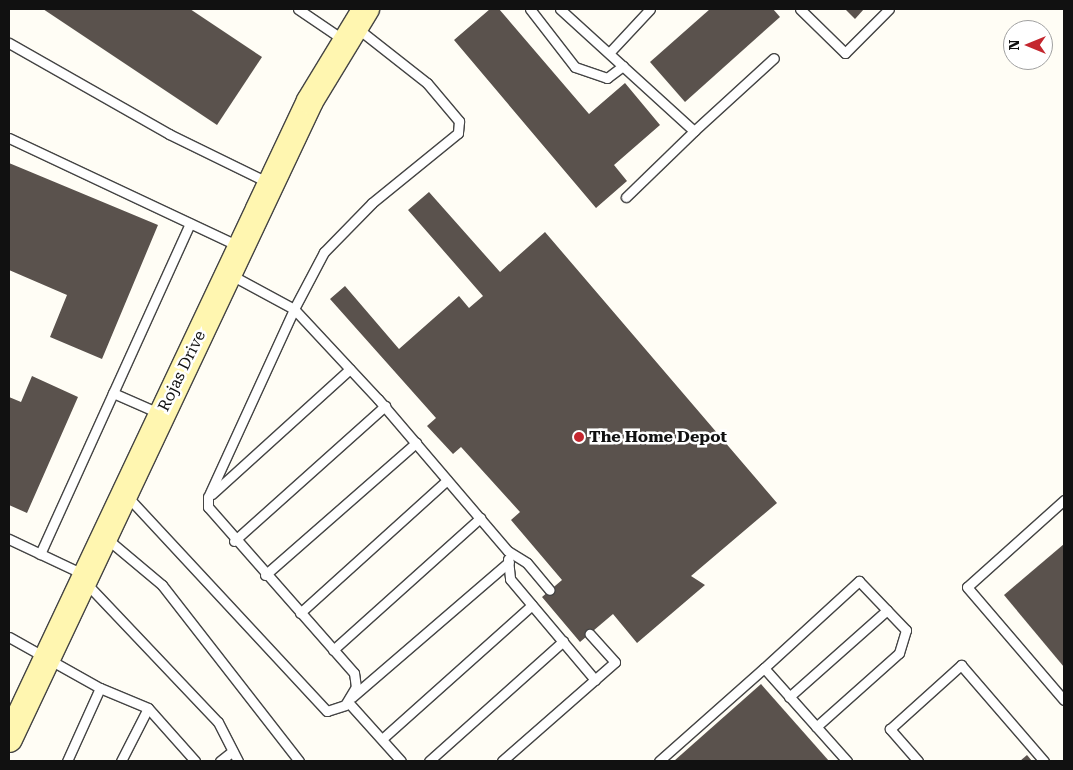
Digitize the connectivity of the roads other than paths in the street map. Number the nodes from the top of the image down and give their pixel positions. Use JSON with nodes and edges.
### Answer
{"nodes":[{"id":1,"x":298,"y":9,"type":"edge"},
{"id":2,"x":530,"y":9,"type":"edge"},
{"id":3,"x":560,"y":9,"type":"edge"},
{"id":4,"x":650,"y":9,"type":"edge"},
{"id":5,"x":800,"y":9,"type":"edge"},
{"id":6,"x":889,"y":9,"type":"edge"},
{"id":7,"x":355,"y":26,"type":"edge"},
{"id":8,"x":9,"y":43,"type":"edge"},
{"id":9,"x":609,"y":53,"type":"junction"},
{"id":10,"x":774,"y":58,"type":"dead end"},
{"id":11,"x":623,"y":66,"type":"junction"},
{"id":12,"x":694,"y":131,"type":"junction"},
{"id":13,"x":9,"y":138,"type":"edge"},
{"id":14,"x":271,"y":185,"type":"junction"},
{"id":15,"x":626,"y":197,"type":"dead end"},
{"id":16,"x":190,"y":223,"type":"junction"},
{"id":17,"x":241,"y":247,"type":"junction"},
{"id":18,"x":229,"y":274,"type":"junction"},
{"id":19,"x":294,"y":309,"type":"junction"},
{"id":20,"x":350,"y":369,"type":"junction"},
{"id":21,"x":114,"y":393,"type":"junction"},
{"id":22,"x":384,"y":406,"type":"junction"},
{"id":23,"x":162,"y":414,"type":"junction"},
{"id":24,"x":416,"y":443,"type":"junction"},
{"id":25,"x":447,"y":480,"type":"junction"},
{"id":26,"x":124,"y":493,"type":"junction"},
{"id":27,"x":208,"y":497,"type":"junction"},
{"id":28,"x":1064,"y":500,"type":"edge"},
{"id":29,"x":480,"y":518,"type":"junction"},
{"id":30,"x":104,"y":537,"type":"junction"},
{"id":31,"x":9,"y":539,"type":"edge"},
{"id":32,"x":234,"y":541,"type":"junction"},
{"id":33,"x":508,"y":552,"type":"junction"},
{"id":34,"x":40,"y":554,"type":"junction"},
{"id":35,"x":509,"y":562,"type":"junction"},
{"id":36,"x":265,"y":576,"type":"junction"},
{"id":37,"x":85,"y":578,"type":"junction"},
{"id":38,"x":550,"y":590,"type":"dead end"},
{"id":39,"x":532,"y":605,"type":"junction"},
{"id":40,"x":887,"y":610,"type":"junction"},
{"id":41,"x":300,"y":613,"type":"junction"},
{"id":42,"x":590,"y":634,"type":"dead end"},
{"id":43,"x":9,"y":637,"type":"edge"},
{"id":44,"x":563,"y":641,"type":"junction"},
{"id":45,"x":333,"y":650,"type":"junction"},
{"id":46,"x":46,"y":660,"type":"junction"},
{"id":47,"x":764,"y":668,"type":"junction"},
{"id":48,"x":595,"y":680,"type":"junction"},
{"id":49,"x":100,"y":688,"type":"junction"},
{"id":50,"x":789,"y":697,"type":"junction"},
{"id":51,"x":350,"y":699,"type":"junction"},
{"id":52,"x":1064,"y":700,"type":"edge"},
{"id":53,"x":148,"y":708,"type":"junction"},
{"id":54,"x":816,"y":727,"type":"junction"},
{"id":55,"x":9,"y":739,"type":"edge"},
{"id":56,"x":382,"y":739,"type":"junction"},
{"id":57,"x":233,"y":751,"type":"junction"},
{"id":58,"x":67,"y":761,"type":"edge"},
{"id":59,"x":121,"y":761,"type":"edge"},
{"id":60,"x":195,"y":761,"type":"edge"},
{"id":61,"x":220,"y":761,"type":"edge"},
{"id":62,"x":238,"y":761,"type":"edge"},
{"id":63,"x":299,"y":761,"type":"edge"},
{"id":64,"x":401,"y":761,"type":"edge"},
{"id":65,"x":429,"y":761,"type":"edge"},
{"id":66,"x":502,"y":761,"type":"edge"},
{"id":67,"x":659,"y":761,"type":"edge"},
{"id":68,"x":847,"y":761,"type":"edge"},
{"id":69,"x":918,"y":761,"type":"edge"},
{"id":70,"x":1044,"y":761,"type":"edge"}],
"edges":[{"from":1,"to":7,"type":"lane"},
{"from":2,"to":11,"type":"lane"},
{"from":3,"to":9,"type":"lane"},
{"from":4,"to":9,"type":"lane"},
{"from":5,"to":6,"type":"lane"},
{"from":7,"to":14,"type":"main road","name":"Rojas Drive"},
{"from":7,"to":19,"type":"lane"},
{"from":8,"to":14,"type":"lane"},
{"from":9,"to":11,"type":"lane"},
{"from":10,"to":12,"type":"lane"},
{"from":11,"to":12,"type":"lane"},
{"from":12,"to":15,"type":"lane"},
{"from":13,"to":16,"type":"lane"},
{"from":14,"to":17,"type":"main road","name":"Rojas Drive"},
{"from":16,"to":17,"type":"lane"},
{"from":16,"to":21,"type":"lane"},
{"from":17,"to":18,"type":"main road","name":"Rojas Drive"},
{"from":18,"to":19,"type":"lane"},
{"from":18,"to":23,"type":"main road","name":"Rojas Drive"},
{"from":19,"to":20,"type":"lane"},
{"from":19,"to":27,"type":"lane"},
{"from":20,"to":22,"type":"lane"},
{"from":20,"to":27,"type":"lane"},
{"from":21,"to":23,"type":"lane"},
{"from":21,"to":34,"type":"lane"},
{"from":22,"to":24,"type":"lane"},
{"from":22,"to":32,"type":"lane"},
{"from":23,"to":26,"type":"main road","name":"Rojas Drive"},
{"from":24,"to":25,"type":"lane"},
{"from":24,"to":36,"type":"lane"},
{"from":25,"to":29,"type":"lane"},
{"from":25,"to":41,"type":"lane"},
{"from":26,"to":30,"type":"main road","name":"Rojas Drive"},
{"from":26,"to":51,"type":"lane"},
{"from":27,"to":32,"type":"lane"},
{"from":28,"to":52,"type":"lane"},
{"from":29,"to":33,"type":"lane"},
{"from":29,"to":45,"type":"lane"},
{"from":30,"to":37,"type":"main road","name":"Rojas Drive"},
{"from":30,"to":63,"type":"lane"},
{"from":31,"to":34,"type":"lane"},
{"from":32,"to":36,"type":"lane"},
{"from":33,"to":35,"type":"lane"},
{"from":33,"to":38,"type":"lane"},
{"from":34,"to":37,"type":"lane"},
{"from":35,"to":39,"type":"lane"},
{"from":35,"to":51,"type":"lane"},
{"from":36,"to":41,"type":"lane"},
{"from":37,"to":46,"type":"main road","name":"Rojas Drive"},
{"from":37,"to":57,"type":"lane"},
{"from":39,"to":44,"type":"lane"},
{"from":39,"to":56,"type":"lane"},
{"from":40,"to":47,"type":"lane"},
{"from":40,"to":50,"type":"lane"},
{"from":40,"to":54,"type":"lane"},
{"from":41,"to":45,"type":"lane"},
{"from":42,"to":48,"type":"lane"},
{"from":43,"to":46,"type":"lane"},
{"from":44,"to":48,"type":"lane"},
{"from":44,"to":65,"type":"lane"},
{"from":45,"to":51,"type":"lane"},
{"from":46,"to":49,"type":"lane"},
{"from":46,"to":55,"type":"main road","name":"Rojas Drive"},
{"from":47,"to":50,"type":"lane"},
{"from":47,"to":67,"type":"lane"},
{"from":48,"to":66,"type":"lane"},
{"from":49,"to":53,"type":"lane"},
{"from":49,"to":58,"type":"lane"},
{"from":50,"to":54,"type":"lane"},
{"from":51,"to":56,"type":"lane"},
{"from":53,"to":59,"type":"lane"},
{"from":53,"to":60,"type":"lane"},
{"from":54,"to":68,"type":"lane"},
{"from":56,"to":64,"type":"lane"},
{"from":57,"to":61,"type":"lane"},
{"from":57,"to":62,"type":"lane"},
{"from":69,"to":70,"type":"lane"}]}
